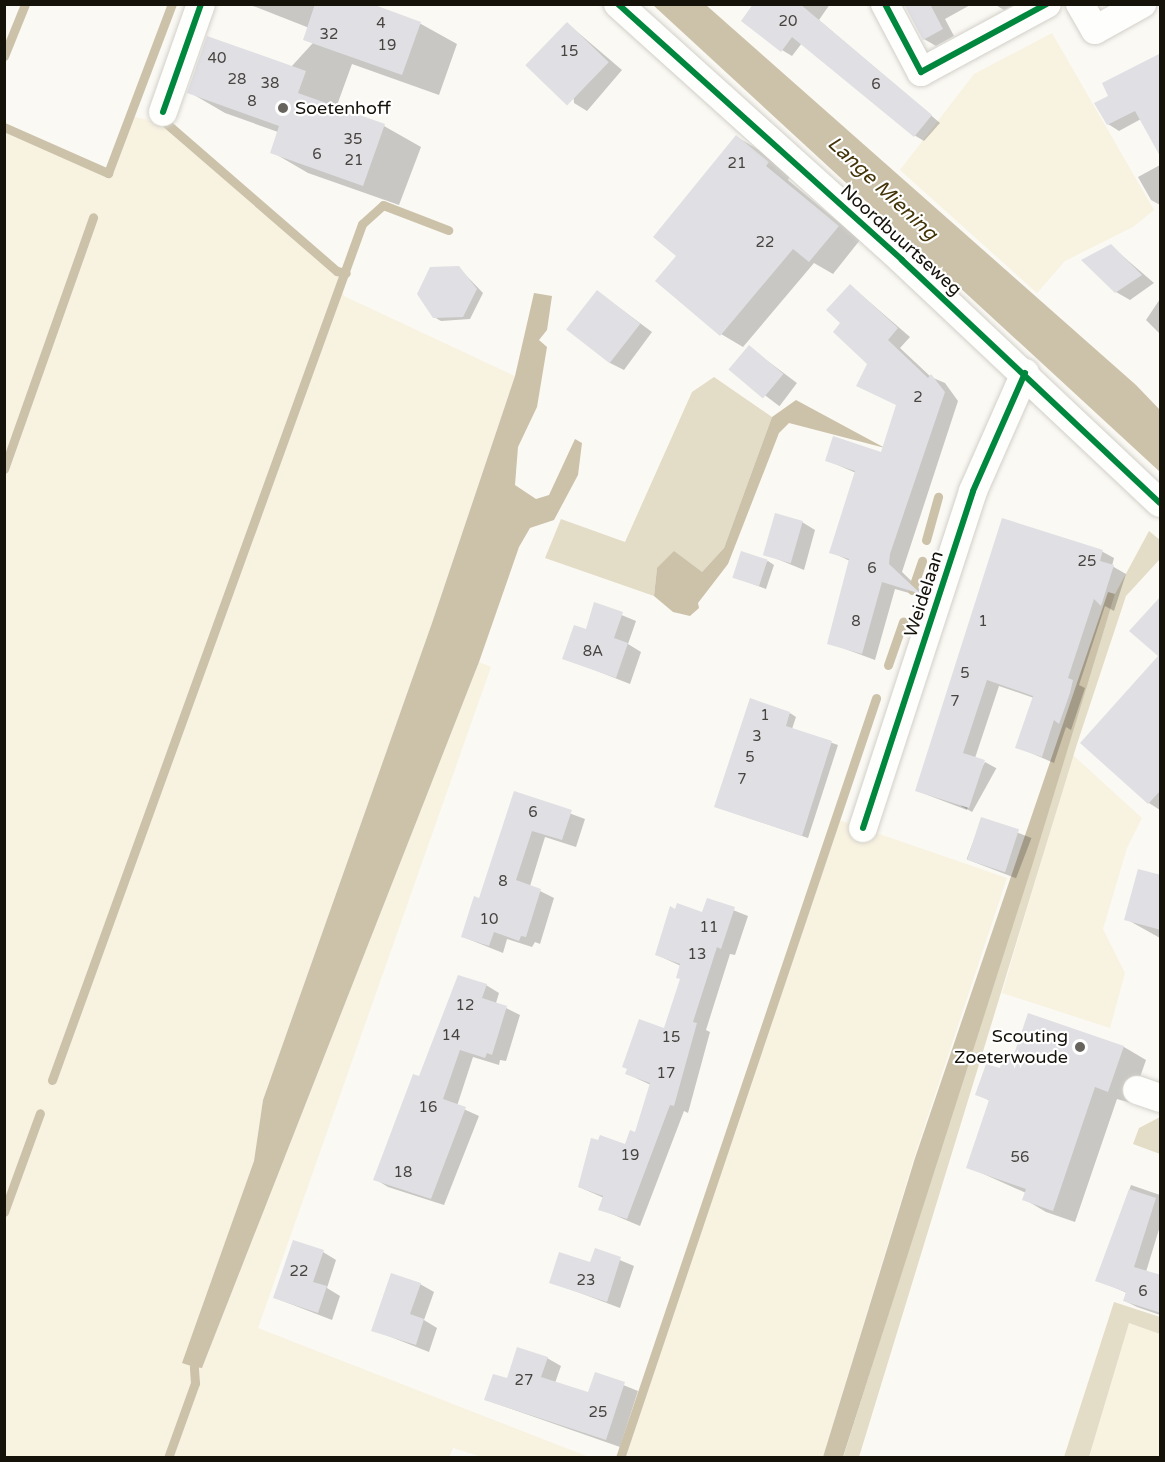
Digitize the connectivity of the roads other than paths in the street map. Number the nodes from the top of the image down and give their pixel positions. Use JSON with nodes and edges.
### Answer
{"nodes":[{"id":1,"x":201,"y":4,"type":"edge"},
{"id":2,"x":618,"y":4,"type":"edge"},
{"id":3,"x":885,"y":4,"type":"edge"},
{"id":4,"x":1047,"y":4,"type":"edge"},
{"id":5,"x":1080,"y":4,"type":"edge"},
{"id":6,"x":1142,"y":4,"type":"edge"},
{"id":7,"x":163,"y":112,"type":"dead end"},
{"id":8,"x":1025,"y":373,"type":"junction"},
{"id":9,"x":1161,"y":502,"type":"edge"},
{"id":10,"x":863,"y":828,"type":"dead end"}],
"edges":[{"from":1,"to":7,"type":"street"},
{"from":2,"to":8,"type":"street","name":"Noordbuurtseweg"},
{"from":3,"to":4,"type":"street"},
{"from":5,"to":6,"type":"street"},
{"from":8,"to":9,"type":"street","name":"Noordbuurtseweg"},
{"from":8,"to":10,"type":"street","name":"Weidelaan"}]}
